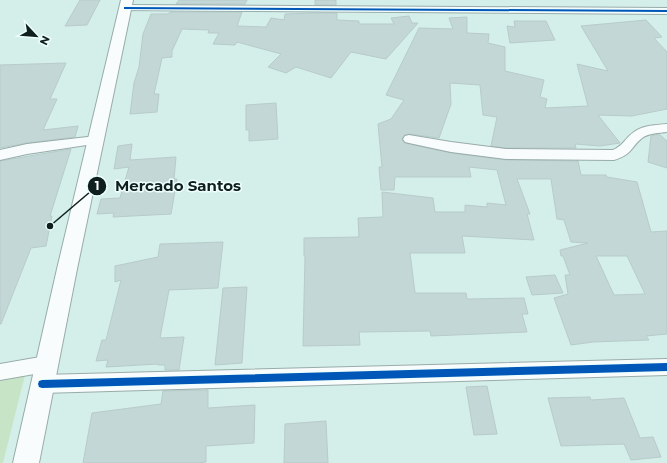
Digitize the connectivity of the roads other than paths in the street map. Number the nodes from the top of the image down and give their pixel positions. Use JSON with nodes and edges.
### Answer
{"nodes":[{"id":1,"x":126,"y":4,"type":"edge"},
{"id":2,"x":667,"y":11,"type":"edge"},
{"id":3,"x":667,"y":128,"type":"edge"},
{"id":4,"x":409,"y":139,"type":"dead end"},
{"id":5,"x":96,"y":140,"type":"junction"},
{"id":6,"x":0,"y":155,"type":"edge"},
{"id":7,"x":667,"y":367,"type":"edge"},
{"id":8,"x":0,"y":372,"type":"edge"},
{"id":9,"x":44,"y":374,"type":"junction"},
{"id":10,"x":26,"y":463,"type":"edge"}],
"edges":[{"from":1,"to":2,"type":"street"},
{"from":1,"to":5,"type":"main road"},
{"from":3,"to":4,"type":"street"},
{"from":5,"to":6,"type":"street"},
{"from":5,"to":9,"type":"main road"},
{"from":7,"to":9,"type":"street"},
{"from":8,"to":9,"type":"street"},
{"from":9,"to":10,"type":"main road"}]}
